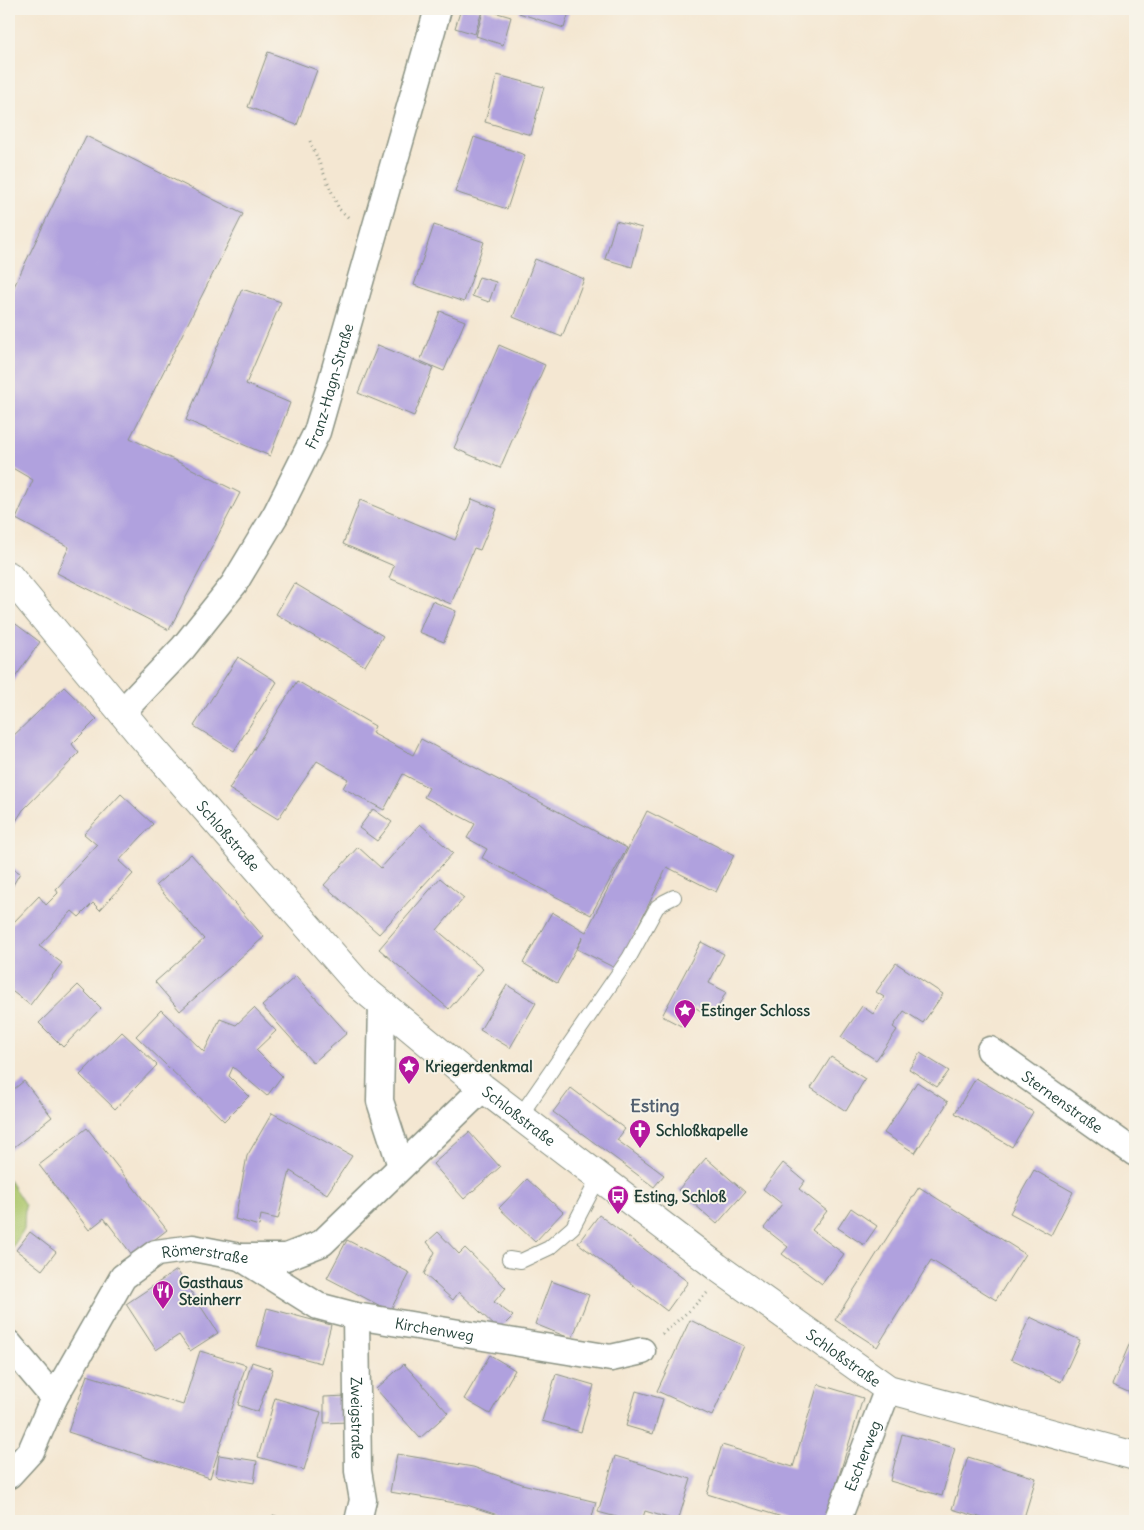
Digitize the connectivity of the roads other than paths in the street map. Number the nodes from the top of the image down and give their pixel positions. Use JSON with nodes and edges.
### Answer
{"nodes":[{"id":1,"x":438,"y":9,"type":"edge"},
{"id":2,"x":9,"y":576,"type":"edge"},
{"id":3,"x":122,"y":712,"type":"junction"},
{"id":4,"x":674,"y":897,"type":"dead end"},
{"id":5,"x":382,"y":1004,"type":"junction"},
{"id":6,"x":990,"y":1050,"type":"dead end"},
{"id":7,"x":483,"y":1088,"type":"junction"},
{"id":8,"x":520,"y":1116,"type":"junction"},
{"id":9,"x":1135,"y":1153,"type":"edge"},
{"id":10,"x":401,"y":1166,"type":"junction"},
{"id":11,"x":599,"y":1177,"type":"junction"},
{"id":12,"x":240,"y":1257,"type":"junction"},
{"id":13,"x":509,"y":1259,"type":"dead end"},
{"id":14,"x":356,"y":1316,"type":"junction"},
{"id":15,"x":9,"y":1344,"type":"edge"},
{"id":16,"x":642,"y":1351,"type":"road end"},
{"id":17,"x":888,"y":1389,"type":"junction"},
{"id":18,"x":54,"y":1398,"type":"junction"},
{"id":19,"x":1135,"y":1456,"type":"edge"},
{"id":20,"x":9,"y":1475,"type":"edge"},
{"id":21,"x":358,"y":1521,"type":"edge"},
{"id":22,"x":837,"y":1521,"type":"edge"}],
"edges":[{"from":1,"to":3,"type":"street","name":"Franz-Hagn-Straße"},
{"from":2,"to":3,"type":"street","name":"Schloßstraße"},
{"from":3,"to":5,"type":"street","name":"Schloßstraße"},
{"from":4,"to":8,"type":"lane"},
{"from":5,"to":7,"type":"street","name":"Schloßstraße"},
{"from":5,"to":10,"type":"street"},
{"from":6,"to":9,"type":"street","name":"Sternenstraße"},
{"from":7,"to":8,"type":"street","name":"Schloßstraße"},
{"from":7,"to":10,"type":"street","name":"Römerstraße"},
{"from":8,"to":11,"type":"street","name":"Schloßstraße"},
{"from":10,"to":12,"type":"street","name":"Römerstraße"},
{"from":11,"to":13,"type":"lane"},
{"from":11,"to":17,"type":"street","name":"Schloßstraße"},
{"from":12,"to":14,"type":"street","name":"Kirchenweg"},
{"from":12,"to":18,"type":"street","name":"Römerstraße"},
{"from":14,"to":16,"type":"street","name":"Kirchenweg"},
{"from":14,"to":21,"type":"street","name":"Zweigstraße"},
{"from":15,"to":18,"type":"street"},
{"from":17,"to":19,"type":"street","name":"Schloßstraße"},
{"from":17,"to":22,"type":"street","name":"Escherweg"},
{"from":18,"to":20,"type":"street","name":"Römerstraße"}]}
